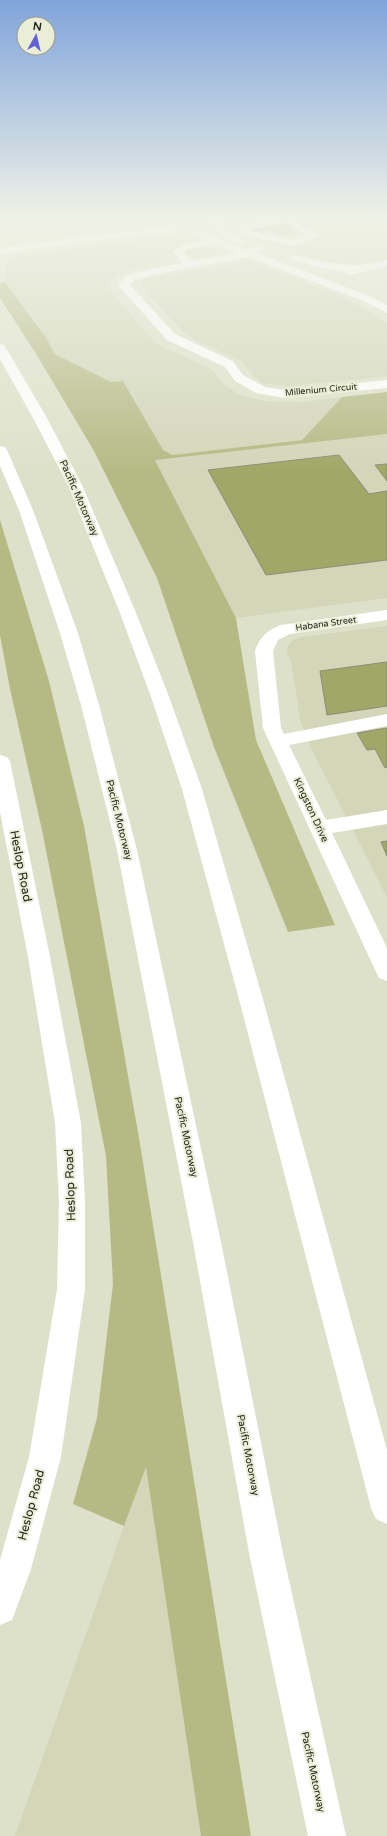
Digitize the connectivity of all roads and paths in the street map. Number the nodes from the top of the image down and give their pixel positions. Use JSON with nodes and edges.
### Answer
{"nodes":[{"id":1,"x":138,"y":301,"type":"edge"},
{"id":2,"x":370,"y":301,"type":"edge"},
{"id":3,"x":387,"y":310,"type":"edge"},
{"id":4,"x":0,"y":348,"type":"edge"},
{"id":5,"x":387,"y":384,"type":"edge"},
{"id":6,"x":0,"y":450,"type":"edge"},
{"id":7,"x":387,"y":616,"type":"edge"},
{"id":8,"x":267,"y":640,"type":"joint"},
{"id":9,"x":387,"y":720,"type":"edge"},
{"id":10,"x":278,"y":741,"type":"junction"},
{"id":11,"x":0,"y":761,"type":"edge"},
{"id":12,"x":387,"y":817,"type":"edge"},
{"id":13,"x":319,"y":828,"type":"junction"},
{"id":14,"x":387,"y":972,"type":"edge"},
{"id":15,"x":387,"y":1508,"type":"edge"},
{"id":16,"x":0,"y":1608,"type":"edge"},
{"id":17,"x":327,"y":1836,"type":"edge"}],
"edges":[{"from":1,"to":5,"type":"main road","name":"Millenium Circuit"},
{"from":2,"to":3,"type":"main road"},
{"from":4,"to":15,"type":"main road","name":"Pacific Motorway"},
{"from":6,"to":17,"type":"main road","name":"Pacific Motorway"},
{"from":7,"to":8,"type":"main road","name":"Habana Street"},
{"from":8,"to":10,"type":"main road","name":"Kingston Drive"},
{"from":9,"to":10,"type":"main road"},
{"from":10,"to":13,"type":"main road","name":"Kingston Drive"},
{"from":11,"to":16,"type":"main road","name":"Heslop Road"},
{"from":12,"to":13,"type":"main road"},
{"from":13,"to":14,"type":"main road","name":"Kingston Drive"}]}
